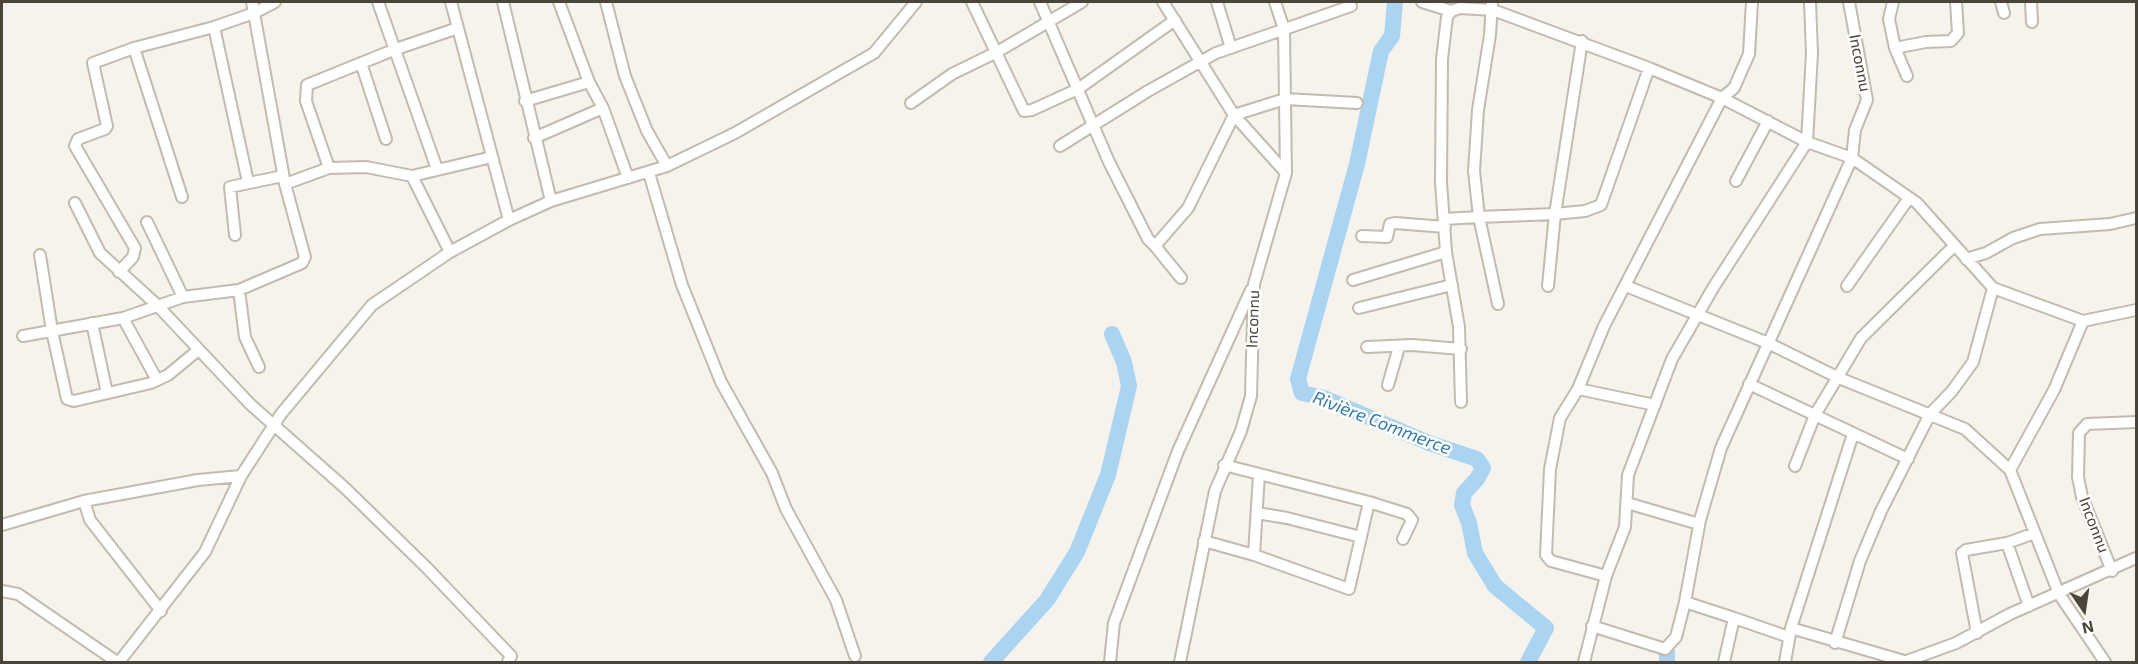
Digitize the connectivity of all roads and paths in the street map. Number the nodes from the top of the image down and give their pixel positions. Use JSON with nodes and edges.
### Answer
{"nodes":[{"id":1,"x":252,"y":2,"type":"edge"},
{"id":2,"x":275,"y":2,"type":"edge"},
{"id":3,"x":378,"y":2,"type":"edge"},
{"id":4,"x":451,"y":2,"type":"edge"},
{"id":5,"x":503,"y":2,"type":"edge"},
{"id":6,"x":559,"y":2,"type":"edge"},
{"id":7,"x":606,"y":2,"type":"edge"},
{"id":8,"x":916,"y":2,"type":"edge"},
{"id":9,"x":972,"y":2,"type":"edge"},
{"id":10,"x":1040,"y":2,"type":"edge"},
{"id":11,"x":1082,"y":2,"type":"edge"},
{"id":12,"x":1162,"y":2,"type":"edge"},
{"id":13,"x":1217,"y":2,"type":"edge"},
{"id":14,"x":1275,"y":2,"type":"edge"},
{"id":15,"x":1350,"y":2,"type":"edge"},
{"id":16,"x":1422,"y":2,"type":"edge"},
{"id":17,"x":1752,"y":2,"type":"edge"},
{"id":18,"x":1810,"y":2,"type":"edge"},
{"id":19,"x":1849,"y":2,"type":"edge"},
{"id":20,"x":1893,"y":2,"type":"edge"},
{"id":21,"x":1956,"y":2,"type":"edge"},
{"id":22,"x":2001,"y":2,"type":"edge"},
{"id":23,"x":2031,"y":2,"type":"edge"},
{"id":24,"x":1493,"y":10,"type":"edge"},
{"id":25,"x":1451,"y":11,"type":"junction"},
{"id":26,"x":254,"y":13,"type":"junction"},
{"id":27,"x":2004,"y":13,"type":"dead end"},
{"id":28,"x":1048,"y":20,"type":"junction"},
{"id":29,"x":1175,"y":20,"type":"junction"},
{"id":30,"x":2032,"y":22,"type":"dead end"},
{"id":31,"x":214,"y":27,"type":"junction"},
{"id":32,"x":458,"y":28,"type":"junction"},
{"id":33,"x":1284,"y":29,"type":"junction"},
{"id":34,"x":1582,"y":41,"type":"junction"},
{"id":35,"x":134,"y":48,"type":"junction"},
{"id":36,"x":1231,"y":48,"type":"junction"},
{"id":37,"x":1895,"y":48,"type":"junction"},
{"id":38,"x":396,"y":49,"type":"junction"},
{"id":39,"x":997,"y":52,"type":"junction"},
{"id":40,"x":1202,"y":61,"type":"junction"},
{"id":41,"x":361,"y":63,"type":"junction"},
{"id":42,"x":1649,"y":68,"type":"junction"},
{"id":43,"x":1907,"y":76,"type":"dead end"},
{"id":44,"x":590,"y":82,"type":"junction"},
{"id":45,"x":1078,"y":89,"type":"junction"},
{"id":46,"x":1722,"y":98,"type":"junction"},
{"id":47,"x":1285,"y":99,"type":"junction"},
{"id":48,"x":525,"y":101,"type":"junction"},
{"id":49,"x":911,"y":103,"type":"dead end"},
{"id":50,"x":1357,"y":103,"type":"dead end"},
{"id":51,"x":603,"y":108,"type":"junction"},
{"id":52,"x":1234,"y":115,"type":"junction"},
{"id":53,"x":1768,"y":121,"type":"junction"},
{"id":54,"x":1094,"y":125,"type":"junction"},
{"id":55,"x":534,"y":138,"type":"junction"},
{"id":56,"x":386,"y":139,"type":"dead end"},
{"id":57,"x":1807,"y":142,"type":"junction"},
{"id":58,"x":1060,"y":146,"type":"dead end"},
{"id":59,"x":492,"y":157,"type":"junction"},
{"id":60,"x":1852,"y":158,"type":"junction"},
{"id":61,"x":666,"y":166,"type":"junction"},
{"id":62,"x":329,"y":168,"type":"junction"},
{"id":63,"x":437,"y":169,"type":"junction"},
{"id":64,"x":1286,"y":172,"type":"junction"},
{"id":65,"x":649,"y":173,"type":"junction"},
{"id":66,"x":412,"y":176,"type":"junction"},
{"id":67,"x":628,"y":178,"type":"junction"},
{"id":68,"x":284,"y":180,"type":"junction"},
{"id":69,"x":1736,"y":181,"type":"dead end"},
{"id":70,"x":248,"y":182,"type":"junction"},
{"id":71,"x":182,"y":197,"type":"dead end"},
{"id":72,"x":1909,"y":198,"type":"junction"},
{"id":73,"x":551,"y":201,"type":"junction"},
{"id":74,"x":75,"y":203,"type":"dead end"},
{"id":75,"x":1555,"y":214,"type":"junction"},
{"id":76,"x":1479,"y":217,"type":"junction"},
{"id":77,"x":2136,"y":218,"type":"edge"},
{"id":78,"x":509,"y":220,"type":"junction"},
{"id":79,"x":147,"y":222,"type":"dead end"},
{"id":80,"x":1444,"y":223,"type":"junction"},
{"id":81,"x":235,"y":235,"type":"dead end"},
{"id":82,"x":1362,"y":236,"type":"dead end"},
{"id":83,"x":1155,"y":246,"type":"junction"},
{"id":84,"x":1954,"y":246,"type":"junction"},
{"id":85,"x":450,"y":252,"type":"junction"},
{"id":86,"x":1446,"y":252,"type":"junction"},
{"id":87,"x":40,"y":255,"type":"dead end"},
{"id":88,"x":1966,"y":259,"type":"junction"},
{"id":89,"x":119,"y":272,"type":"junction"},
{"id":90,"x":1181,"y":278,"type":"dead end"},
{"id":91,"x":1353,"y":280,"type":"dead end"},
{"id":92,"x":1254,"y":284,"type":"junction"},
{"id":93,"x":1452,"y":285,"type":"junction"},
{"id":94,"x":1548,"y":286,"type":"dead end"},
{"id":95,"x":1626,"y":286,"type":"junction"},
{"id":96,"x":1847,"y":286,"type":"dead end"},
{"id":97,"x":1993,"y":288,"type":"junction"},
{"id":98,"x":239,"y":290,"type":"junction"},
{"id":99,"x":183,"y":297,"type":"junction"},
{"id":100,"x":1498,"y":304,"type":"dead end"},
{"id":101,"x":157,"y":305,"type":"junction"},
{"id":102,"x":1359,"y":308,"type":"dead end"},
{"id":103,"x":2136,"y":310,"type":"edge"},
{"id":104,"x":1699,"y":315,"type":"junction"},
{"id":105,"x":123,"y":318,"type":"junction"},
{"id":106,"x":2083,"y":321,"type":"junction"},
{"id":107,"x":92,"y":323,"type":"junction"},
{"id":108,"x":52,"y":331,"type":"junction"},
{"id":109,"x":23,"y":336,"type":"dead end"},
{"id":110,"x":1768,"y":343,"type":"junction"},
{"id":111,"x":1367,"y":346,"type":"dead end"},
{"id":112,"x":1399,"y":348,"type":"junction"},
{"id":113,"x":1461,"y":349,"type":"junction"},
{"id":114,"x":197,"y":351,"type":"junction"},
{"id":115,"x":259,"y":366,"type":"dead end"},
{"id":116,"x":1839,"y":378,"type":"junction"},
{"id":117,"x":158,"y":380,"type":"junction"},
{"id":118,"x":1749,"y":384,"type":"junction"},
{"id":119,"x":1388,"y":385,"type":"dead end"},
{"id":120,"x":1578,"y":388,"type":"junction"},
{"id":121,"x":107,"y":393,"type":"junction"},
{"id":122,"x":1461,"y":402,"type":"dead end"},
{"id":123,"x":1655,"y":405,"type":"junction"},
{"id":124,"x":1930,"y":414,"type":"junction"},
{"id":125,"x":1815,"y":416,"type":"junction"},
{"id":126,"x":2136,"y":422,"type":"edge"},
{"id":127,"x":273,"y":426,"type":"junction"},
{"id":128,"x":1853,"y":434,"type":"junction"},
{"id":129,"x":1908,"y":459,"type":"junction"},
{"id":130,"x":1224,"y":465,"type":"junction"},
{"id":131,"x":1796,"y":466,"type":"dead end"},
{"id":132,"x":2010,"y":470,"type":"junction"},
{"id":133,"x":1259,"y":474,"type":"junction"},
{"id":134,"x":241,"y":476,"type":"junction"},
{"id":135,"x":84,"y":501,"type":"junction"},
{"id":136,"x":1369,"y":502,"type":"junction"},
{"id":137,"x":1627,"y":503,"type":"junction"},
{"id":138,"x":1257,"y":513,"type":"junction"},
{"id":139,"x":1700,"y":524,"type":"junction"},
{"id":140,"x":2,"y":525,"type":"edge"},
{"id":141,"x":2035,"y":533,"type":"junction"},
{"id":142,"x":1361,"y":537,"type":"junction"},
{"id":143,"x":1403,"y":539,"type":"dead end"},
{"id":144,"x":1204,"y":541,"type":"junction"},
{"id":145,"x":2007,"y":543,"type":"junction"},
{"id":146,"x":1254,"y":555,"type":"junction"},
{"id":147,"x":2136,"y":558,"type":"edge"},
{"id":148,"x":2112,"y":571,"type":"junction"},
{"id":149,"x":1606,"y":576,"type":"junction"},
{"id":150,"x":2,"y":591,"type":"edge"},
{"id":151,"x":2059,"y":594,"type":"junction"},
{"id":152,"x":1685,"y":602,"type":"junction"},
{"id":153,"x":2029,"y":606,"type":"junction"},
{"id":154,"x":161,"y":611,"type":"junction"},
{"id":155,"x":1734,"y":618,"type":"junction"},
{"id":156,"x":1592,"y":626,"type":"junction"},
{"id":157,"x":1790,"y":632,"type":"junction"},
{"id":158,"x":1977,"y":633,"type":"junction"},
{"id":159,"x":1835,"y":643,"type":"junction"},
{"id":160,"x":855,"y":656,"type":"dead end"},
{"id":161,"x":1904,"y":662,"type":"edge"},
{"id":162,"x":118,"y":663,"type":"edge"},
{"id":163,"x":508,"y":663,"type":"edge"},
{"id":164,"x":1110,"y":663,"type":"edge"},
{"id":165,"x":1180,"y":663,"type":"edge"},
{"id":166,"x":1584,"y":663,"type":"edge"},
{"id":167,"x":1724,"y":663,"type":"edge"},
{"id":168,"x":1785,"y":663,"type":"edge"},
{"id":169,"x":2105,"y":663,"type":"edge"}],
"edges":[{"from":1,"to":26,"type":"street"},
{"from":2,"to":26,"type":"street"},
{"from":3,"to":38,"type":"street"},
{"from":4,"to":32,"type":"street"},
{"from":5,"to":48,"type":"street"},
{"from":6,"to":44,"type":"street"},
{"from":7,"to":61,"type":"street"},
{"from":8,"to":61,"type":"street"},
{"from":9,"to":39,"type":"street"},
{"from":10,"to":28,"type":"street"},
{"from":11,"to":28,"type":"street"},
{"from":12,"to":29,"type":"street"},
{"from":13,"to":36,"type":"street"},
{"from":14,"to":33,"type":"street","name":"Inconnu"},
{"from":15,"to":33,"type":"street"},
{"from":16,"to":25,"type":"street"},
{"from":17,"to":46,"type":"street"},
{"from":18,"to":57,"type":"street"},
{"from":19,"to":60,"type":"street","name":"Inconnu"},
{"from":20,"to":37,"type":"street"},
{"from":21,"to":37,"type":"street"},
{"from":22,"to":27,"type":"street"},
{"from":23,"to":30,"type":"street"},
{"from":24,"to":25,"type":"street"},
{"from":24,"to":34,"type":"street"},
{"from":24,"to":76,"type":"street"},
{"from":25,"to":80,"type":"street"},
{"from":26,"to":31,"type":"street"},
{"from":26,"to":68,"type":"street"},
{"from":28,"to":39,"type":"street"},
{"from":28,"to":45,"type":"street"},
{"from":29,"to":40,"type":"street"},
{"from":29,"to":45,"type":"street"},
{"from":31,"to":35,"type":"street"},
{"from":31,"to":70,"type":"street"},
{"from":32,"to":38,"type":"street"},
{"from":32,"to":59,"type":"street"},
{"from":33,"to":36,"type":"street"},
{"from":33,"to":47,"type":"street","name":"Inconnu"},
{"from":34,"to":42,"type":"street"},
{"from":34,"to":75,"type":"street"},
{"from":35,"to":71,"type":"street"},
{"from":35,"to":89,"type":"street"},
{"from":36,"to":40,"type":"street"},
{"from":37,"to":43,"type":"street"},
{"from":38,"to":41,"type":"street"},
{"from":38,"to":63,"type":"street"},
{"from":39,"to":45,"type":"street"},
{"from":39,"to":49,"type":"street"},
{"from":40,"to":52,"type":"street"},
{"from":40,"to":54,"type":"street"},
{"from":41,"to":56,"type":"street"},
{"from":41,"to":62,"type":"street"},
{"from":42,"to":46,"type":"street"},
{"from":42,"to":75,"type":"street"},
{"from":44,"to":48,"type":"street"},
{"from":44,"to":51,"type":"street"},
{"from":45,"to":54,"type":"street"},
{"from":46,"to":53,"type":"street"},
{"from":46,"to":95,"type":"street"},
{"from":47,"to":50,"type":"street"},
{"from":47,"to":52,"type":"street"},
{"from":47,"to":64,"type":"street","name":"Inconnu"},
{"from":48,"to":55,"type":"street"},
{"from":51,"to":55,"type":"street"},
{"from":51,"to":67,"type":"street"},
{"from":52,"to":64,"type":"street"},
{"from":52,"to":83,"type":"street"},
{"from":53,"to":57,"type":"street"},
{"from":53,"to":69,"type":"street"},
{"from":54,"to":58,"type":"street"},
{"from":54,"to":83,"type":"street"},
{"from":55,"to":73,"type":"street"},
{"from":57,"to":60,"type":"street"},
{"from":57,"to":104,"type":"street"},
{"from":59,"to":63,"type":"street"},
{"from":59,"to":78,"type":"street"},
{"from":60,"to":72,"type":"street"},
{"from":60,"to":110,"type":"street","name":"Inconnu"},
{"from":61,"to":65,"type":"street"},
{"from":62,"to":66,"type":"street"},
{"from":62,"to":68,"type":"street"},
{"from":63,"to":66,"type":"street"},
{"from":64,"to":92,"type":"street","name":"Inconnu"},
{"from":65,"to":67,"type":"street"},
{"from":65,"to":160,"type":"street"},
{"from":66,"to":85,"type":"street"},
{"from":67,"to":73,"type":"street"},
{"from":68,"to":70,"type":"street"},
{"from":68,"to":98,"type":"street"},
{"from":70,"to":81,"type":"street"},
{"from":72,"to":84,"type":"street"},
{"from":72,"to":96,"type":"street"},
{"from":73,"to":78,"type":"street"},
{"from":74,"to":89,"type":"street"},
{"from":75,"to":76,"type":"street"},
{"from":75,"to":94,"type":"street"},
{"from":76,"to":80,"type":"street"},
{"from":76,"to":100,"type":"street"},
{"from":77,"to":88,"type":"street"},
{"from":78,"to":85,"type":"street"},
{"from":79,"to":99,"type":"street"},
{"from":80,"to":82,"type":"street"},
{"from":80,"to":86,"type":"street"},
{"from":83,"to":90,"type":"street"},
{"from":84,"to":88,"type":"street"},
{"from":84,"to":116,"type":"street"},
{"from":85,"to":127,"type":"street"},
{"from":86,"to":91,"type":"street"},
{"from":86,"to":93,"type":"street"},
{"from":87,"to":108,"type":"street"},
{"from":88,"to":97,"type":"street"},
{"from":89,"to":101,"type":"street"},
{"from":92,"to":130,"type":"street","name":"Inconnu"},
{"from":92,"to":164,"type":"street"},
{"from":93,"to":102,"type":"street"},
{"from":93,"to":113,"type":"street"},
{"from":95,"to":104,"type":"street"},
{"from":95,"to":120,"type":"street"},
{"from":97,"to":106,"type":"street"},
{"from":97,"to":124,"type":"street"},
{"from":98,"to":99,"type":"street"},
{"from":98,"to":115,"type":"street"},
{"from":99,"to":101,"type":"street"},
{"from":101,"to":105,"type":"street"},
{"from":101,"to":114,"type":"street"},
{"from":103,"to":106,"type":"street"},
{"from":104,"to":110,"type":"street"},
{"from":104,"to":123,"type":"street"},
{"from":105,"to":107,"type":"street"},
{"from":105,"to":117,"type":"street"},
{"from":106,"to":132,"type":"street"},
{"from":107,"to":108,"type":"street"},
{"from":107,"to":121,"type":"street"},
{"from":108,"to":109,"type":"street"},
{"from":108,"to":121,"type":"street"},
{"from":110,"to":116,"type":"street"},
{"from":110,"to":118,"type":"street","name":"Inconnu"},
{"from":111,"to":112,"type":"street"},
{"from":112,"to":113,"type":"street"},
{"from":112,"to":119,"type":"street"},
{"from":113,"to":122,"type":"street"},
{"from":114,"to":117,"type":"street"},
{"from":114,"to":127,"type":"street"},
{"from":116,"to":124,"type":"street"},
{"from":116,"to":125,"type":"street"},
{"from":117,"to":121,"type":"street"},
{"from":118,"to":125,"type":"street"},
{"from":118,"to":139,"type":"street","name":"Inconnu"},
{"from":120,"to":123,"type":"street"},
{"from":120,"to":149,"type":"street"},
{"from":123,"to":137,"type":"street"},
{"from":124,"to":129,"type":"street"},
{"from":124,"to":132,"type":"street"},
{"from":125,"to":128,"type":"street"},
{"from":125,"to":131,"type":"street"},
{"from":126,"to":148,"type":"street","name":"Inconnu"},
{"from":127,"to":134,"type":"street"},
{"from":127,"to":163,"type":"street"},
{"from":128,"to":129,"type":"street"},
{"from":128,"to":157,"type":"street"},
{"from":129,"to":159,"type":"street"},
{"from":130,"to":133,"type":"street"},
{"from":130,"to":144,"type":"street","name":"Inconnu"},
{"from":132,"to":141,"type":"street"},
{"from":133,"to":136,"type":"street"},
{"from":133,"to":138,"type":"street"},
{"from":134,"to":135,"type":"street"},
{"from":134,"to":154,"type":"street"},
{"from":135,"to":140,"type":"street"},
{"from":135,"to":154,"type":"street"},
{"from":136,"to":142,"type":"street"},
{"from":136,"to":143,"type":"street"},
{"from":137,"to":139,"type":"street"},
{"from":137,"to":149,"type":"street"},
{"from":138,"to":142,"type":"street"},
{"from":138,"to":146,"type":"street"},
{"from":139,"to":152,"type":"street","name":"Inconnu"},
{"from":141,"to":145,"type":"street"},
{"from":141,"to":151,"type":"street"},
{"from":142,"to":146,"type":"street"},
{"from":144,"to":146,"type":"street"},
{"from":144,"to":165,"type":"street","name":"Inconnu"},
{"from":145,"to":153,"type":"street"},
{"from":145,"to":158,"type":"street"},
{"from":147,"to":148,"type":"street","name":"Inconnu"},
{"from":148,"to":151,"type":"street","name":"Inconnu"},
{"from":149,"to":156,"type":"street"},
{"from":150,"to":162,"type":"street"},
{"from":151,"to":153,"type":"street","name":"Inconnu"},
{"from":151,"to":169,"type":"street"},
{"from":152,"to":155,"type":"street","name":"Inconnu"},
{"from":152,"to":156,"type":"street","name":"Inconnu"},
{"from":153,"to":158,"type":"street","name":"Inconnu"},
{"from":154,"to":162,"type":"street"},
{"from":155,"to":157,"type":"street","name":"Inconnu"},
{"from":155,"to":167,"type":"street"},
{"from":156,"to":166,"type":"street"},
{"from":157,"to":159,"type":"street","name":"Inconnu"},
{"from":157,"to":168,"type":"street"},
{"from":158,"to":161,"type":"street","name":"Inconnu"},
{"from":159,"to":161,"type":"street","name":"Inconnu"}]}
